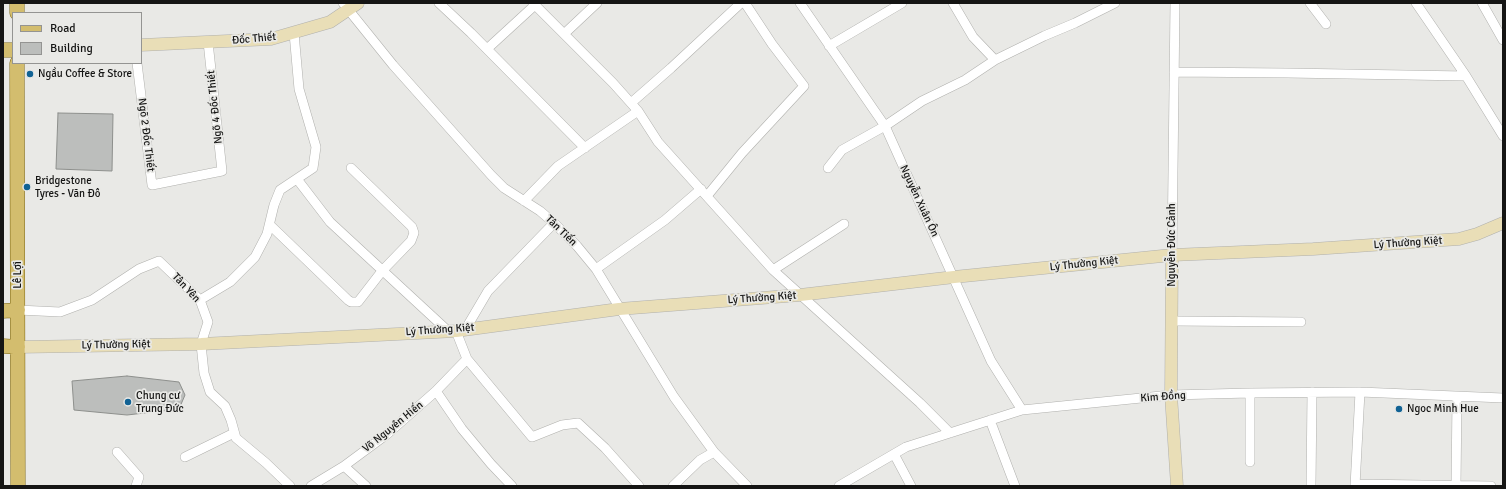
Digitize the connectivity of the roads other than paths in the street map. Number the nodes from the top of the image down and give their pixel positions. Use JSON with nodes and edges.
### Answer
{"nodes":[{"id":1,"x":438,"y":3,"type":"edge"},
{"id":2,"x":597,"y":3,"type":"edge"},
{"id":3,"x":741,"y":3,"type":"edge"},
{"id":4,"x":745,"y":3,"type":"edge"},
{"id":5,"x":800,"y":3,"type":"edge"},
{"id":6,"x":902,"y":3,"type":"edge"},
{"id":7,"x":953,"y":3,"type":"edge"},
{"id":8,"x":1115,"y":3,"type":"edge"},
{"id":9,"x":1175,"y":3,"type":"edge"},
{"id":10,"x":1310,"y":3,"type":"edge"},
{"id":11,"x":1416,"y":3,"type":"edge"},
{"id":12,"x":1482,"y":3,"type":"edge"},
{"id":13,"x":534,"y":4,"type":"edge"},
{"id":14,"x":350,"y":5,"type":"edge"},
{"id":15,"x":1326,"y":24,"type":"dead end"},
{"id":16,"x":294,"y":33,"type":"junction"},
{"id":17,"x":564,"y":34,"type":"junction"},
{"id":18,"x":1503,"y":40,"type":"edge"},
{"id":19,"x":208,"y":42,"type":"junction"},
{"id":20,"x":142,"y":45,"type":"edge"},
{"id":21,"x":829,"y":46,"type":"junction"},
{"id":22,"x":486,"y":49,"type":"junction"},
{"id":23,"x":995,"y":60,"type":"junction"},
{"id":24,"x":17,"y":64,"type":"edge"},
{"id":25,"x":137,"y":64,"type":"edge"},
{"id":26,"x":1174,"y":72,"type":"junction"},
{"id":27,"x":1466,"y":76,"type":"junction"},
{"id":28,"x":631,"y":103,"type":"junction"},
{"id":29,"x":638,"y":111,"type":"junction"},
{"id":30,"x":885,"y":126,"type":"junction"},
{"id":31,"x":1503,"y":136,"type":"edge"},
{"id":32,"x":584,"y":148,"type":"junction"},
{"id":33,"x":351,"y":168,"type":"dead end"},
{"id":34,"x":828,"y":168,"type":"dead end"},
{"id":35,"x":222,"y":171,"type":"joint"},
{"id":36,"x":297,"y":179,"type":"junction"},
{"id":37,"x":704,"y":193,"type":"junction"},
{"id":38,"x":524,"y":201,"type":"junction"},
{"id":39,"x":1503,"y":222,"type":"edge"},
{"id":40,"x":554,"y":223,"type":"junction"},
{"id":41,"x":844,"y":224,"type":"dead end"},
{"id":42,"x":270,"y":225,"type":"junction"},
{"id":43,"x":1172,"y":255,"type":"junction"},
{"id":44,"x":596,"y":269,"type":"junction"},
{"id":45,"x":773,"y":270,"type":"junction"},
{"id":46,"x":382,"y":271,"type":"junction"},
{"id":47,"x":954,"y":277,"type":"junction"},
{"id":48,"x":800,"y":295,"type":"junction"},
{"id":49,"x":200,"y":300,"type":"junction"},
{"id":50,"x":619,"y":309,"type":"junction"},
{"id":51,"x":18,"y":310,"type":"junction"},
{"id":52,"x":3,"y":311,"type":"edge"},
{"id":53,"x":1172,"y":321,"type":"junction"},
{"id":54,"x":1301,"y":322,"type":"dead end"},
{"id":55,"x":456,"y":330,"type":"junction"},
{"id":56,"x":200,"y":344,"type":"junction"},
{"id":57,"x":3,"y":346,"type":"edge"},
{"id":58,"x":18,"y":347,"type":"junction"},
{"id":59,"x":467,"y":359,"type":"junction"},
{"id":60,"x":436,"y":391,"type":"junction"},
{"id":61,"x":1250,"y":392,"type":"junction"},
{"id":62,"x":1312,"y":392,"type":"junction"},
{"id":63,"x":1360,"y":392,"type":"junction"},
{"id":64,"x":1171,"y":395,"type":"junction"},
{"id":65,"x":1457,"y":396,"type":"junction"},
{"id":66,"x":1503,"y":398,"type":"edge"},
{"id":67,"x":1022,"y":410,"type":"junction"},
{"id":68,"x":990,"y":420,"type":"junction"},
{"id":69,"x":234,"y":432,"type":"junction"},
{"id":70,"x":950,"y":433,"type":"junction"},
{"id":71,"x":118,"y":452,"type":"dead end"},
{"id":72,"x":714,"y":452,"type":"junction"},
{"id":73,"x":894,"y":454,"type":"junction"},
{"id":74,"x":185,"y":457,"type":"dead end"},
{"id":75,"x":1250,"y":462,"type":"dead end"},
{"id":76,"x":344,"y":466,"type":"junction"},
{"id":77,"x":1355,"y":485,"type":"edge"},
{"id":78,"x":18,"y":486,"type":"edge"},
{"id":79,"x":136,"y":486,"type":"edge"},
{"id":80,"x":290,"y":486,"type":"edge"},
{"id":81,"x":311,"y":486,"type":"edge"},
{"id":82,"x":366,"y":486,"type":"edge"},
{"id":83,"x":512,"y":486,"type":"edge"},
{"id":84,"x":639,"y":486,"type":"edge"},
{"id":85,"x":673,"y":486,"type":"edge"},
{"id":86,"x":747,"y":486,"type":"edge"},
{"id":87,"x":839,"y":486,"type":"edge"},
{"id":88,"x":911,"y":486,"type":"edge"},
{"id":89,"x":1015,"y":486,"type":"edge"},
{"id":90,"x":1178,"y":486,"type":"edge"},
{"id":91,"x":1311,"y":486,"type":"edge"},
{"id":92,"x":1456,"y":486,"type":"edge"},
{"id":93,"x":1491,"y":486,"type":"edge"}],
"edges":[{"from":1,"to":22,"type":"street"},
{"from":2,"to":17,"type":"street"},
{"from":3,"to":28,"type":"street"},
{"from":4,"to":37,"type":"street"},
{"from":5,"to":21,"type":"street","name":"Nguyễn Xuân Ôn"},
{"from":6,"to":21,"type":"street"},
{"from":7,"to":23,"type":"street"},
{"from":8,"to":23,"type":"street"},
{"from":9,"to":26,"type":"street","name":"Nguyễn Đức Cảnh"},
{"from":10,"to":15,"type":"street"},
{"from":11,"to":27,"type":"street"},
{"from":12,"to":18,"type":"street"},
{"from":13,"to":17,"type":"street"},
{"from":13,"to":22,"type":"street"},
{"from":14,"to":16,"type":"street","name":"Đốc Thiết"},
{"from":14,"to":38,"type":"street","name":"Tân Tiến"},
{"from":16,"to":19,"type":"street","name":"Đốc Thiết"},
{"from":16,"to":36,"type":"street"},
{"from":17,"to":28,"type":"street"},
{"from":19,"to":20,"type":"street","name":"Đốc Thiết"},
{"from":19,"to":35,"type":"street","name":"Ngõ 4 Đốc Thiết"},
{"from":21,"to":30,"type":"street","name":"Nguyễn Xuân Ôn"},
{"from":22,"to":32,"type":"street"},
{"from":23,"to":30,"type":"street"},
{"from":24,"to":51,"type":"main road","name":"Lê Lợi"},
{"from":25,"to":35,"type":"street","name":"Ngõ 2 Đốc Thiết"},
{"from":26,"to":27,"type":"street"},
{"from":26,"to":43,"type":"street","name":"Nguyễn Đức Cảnh"},
{"from":27,"to":31,"type":"street"},
{"from":28,"to":29,"type":"street"},
{"from":29,"to":32,"type":"street"},
{"from":29,"to":37,"type":"street"},
{"from":30,"to":34,"type":"street"},
{"from":30,"to":47,"type":"street","name":"Nguyễn Xuân Ôn"},
{"from":32,"to":38,"type":"street"},
{"from":33,"to":46,"type":"street"},
{"from":36,"to":42,"type":"street"},
{"from":36,"to":46,"type":"street"},
{"from":37,"to":44,"type":"street"},
{"from":37,"to":45,"type":"street"},
{"from":38,"to":40,"type":"street","name":"Tân Tiến"},
{"from":39,"to":43,"type":"street","name":"Lý Thường Kiệt"},
{"from":40,"to":44,"type":"street","name":"Tân Tiến"},
{"from":40,"to":55,"type":"street"},
{"from":41,"to":45,"type":"street"},
{"from":42,"to":46,"type":"street"},
{"from":42,"to":49,"type":"street"},
{"from":43,"to":47,"type":"street","name":"Lý Thường Kiệt"},
{"from":43,"to":53,"type":"street","name":"Nguyễn Đức Cảnh"},
{"from":44,"to":50,"type":"street","name":"Tân Tiến"},
{"from":45,"to":48,"type":"street"},
{"from":46,"to":55,"type":"street"},
{"from":47,"to":48,"type":"street","name":"Lý Thường Kiệt"},
{"from":47,"to":67,"type":"street","name":"Nguyễn Xuân Ôn"},
{"from":48,"to":50,"type":"street","name":"Lý Thường Kiệt"},
{"from":48,"to":70,"type":"street"},
{"from":49,"to":51,"type":"street","name":"Tân Yên"},
{"from":49,"to":56,"type":"street","name":"Tân Yên"},
{"from":50,"to":55,"type":"street","name":"Lý Thường Kiệt"},
{"from":50,"to":72,"type":"street","name":"Tân Tiến"},
{"from":51,"to":52,"type":"main road"},
{"from":51,"to":58,"type":"main road","name":"Lê Lợi"},
{"from":53,"to":54,"type":"street"},
{"from":53,"to":64,"type":"street","name":"Nguyễn Đức Cảnh"},
{"from":55,"to":56,"type":"street","name":"Lý Thường Kiệt"},
{"from":55,"to":59,"type":"street"},
{"from":56,"to":58,"type":"street","name":"Lý Thường Kiệt"},
{"from":56,"to":69,"type":"street","name":"Tân Yên"},
{"from":57,"to":58,"type":"main road"},
{"from":58,"to":78,"type":"main road","name":"Lê Lợi"},
{"from":59,"to":60,"type":"street","name":"Võ Nguyên Hiến"},
{"from":59,"to":84,"type":"street"},
{"from":60,"to":76,"type":"street","name":"Võ Nguyên Hiến"},
{"from":60,"to":83,"type":"street"},
{"from":61,"to":62,"type":"street","name":"Kim Đồng"},
{"from":61,"to":64,"type":"street","name":"Kim Đồng"},
{"from":61,"to":75,"type":"street"},
{"from":62,"to":63,"type":"street","name":"Kim Đồng"},
{"from":62,"to":91,"type":"street"},
{"from":63,"to":65,"type":"street","name":"Kim Đồng"},
{"from":63,"to":77,"type":"street"},
{"from":64,"to":67,"type":"street","name":"Kim Đồng"},
{"from":64,"to":90,"type":"street","name":"Nguyễn Đức Cảnh"},
{"from":65,"to":66,"type":"street","name":"Kim Đồng"},
{"from":65,"to":92,"type":"street"},
{"from":67,"to":68,"type":"street","name":"Kim Đồng"},
{"from":68,"to":70,"type":"street","name":"Kim Đồng"},
{"from":68,"to":89,"type":"street"},
{"from":69,"to":74,"type":"street"},
{"from":69,"to":80,"type":"street","name":"Tân Yên"},
{"from":70,"to":73,"type":"street","name":"Kim Đồng"},
{"from":71,"to":79,"type":"street"},
{"from":72,"to":85,"type":"street"},
{"from":72,"to":86,"type":"street","name":"Tân Tiến"},
{"from":73,"to":87,"type":"street","name":"Kim Đồng"},
{"from":73,"to":88,"type":"street"},
{"from":76,"to":81,"type":"street","name":"Võ Nguyên Hiến"},
{"from":76,"to":82,"type":"street"},
{"from":77,"to":92,"type":"street"},
{"from":92,"to":93,"type":"street"}]}
